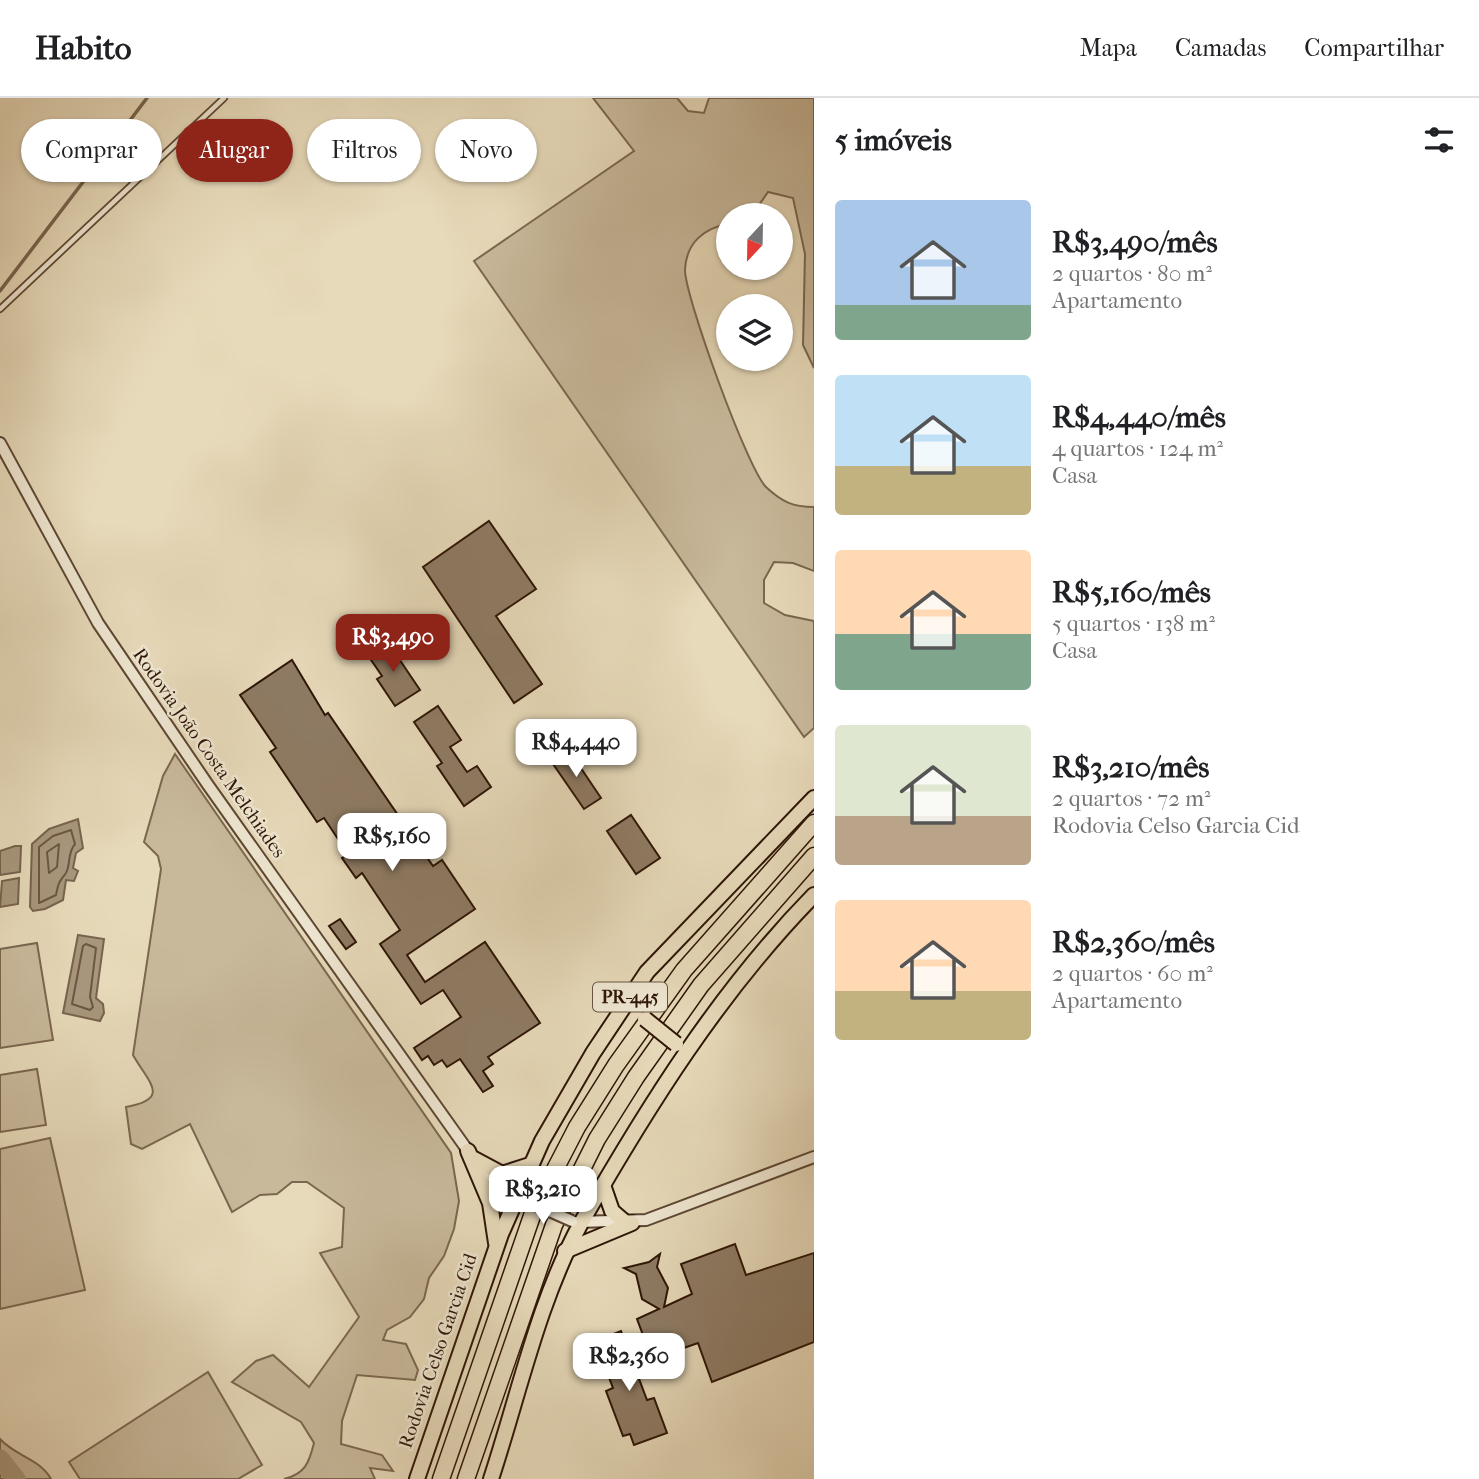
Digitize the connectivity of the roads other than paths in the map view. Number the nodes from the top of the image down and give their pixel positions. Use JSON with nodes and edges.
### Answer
{"nodes":[{"id":1,"x":224,"y":98,"type":"edge"},
{"id":2,"x":0,"y":309,"type":"edge"},
{"id":3,"x":0,"y":443,"type":"edge"},
{"id":4,"x":814,"y":798,"type":"edge"},
{"id":5,"x":814,"y":823,"type":"edge"},
{"id":6,"x":814,"y":856,"type":"edge"},
{"id":7,"x":814,"y":895,"type":"edge"},
{"id":8,"x":625,"y":1004,"type":"junction"},
{"id":9,"x":680,"y":1048,"type":"junction"},
{"id":10,"x":471,"y":1156,"type":"junction"},
{"id":11,"x":814,"y":1157,"type":"edge"},
{"id":12,"x":530,"y":1166,"type":"junction"},
{"id":13,"x":603,"y":1185,"type":"junction"},
{"id":14,"x":522,"y":1198,"type":"junction"},
{"id":15,"x":577,"y":1222,"type":"junction"},
{"id":16,"x":629,"y":1223,"type":"junction"},
{"id":17,"x":496,"y":1248,"type":"junction"},
{"id":18,"x":565,"y":1251,"type":"junction"},
{"id":19,"x":417,"y":1479,"type":"edge"},
{"id":20,"x":441,"y":1479,"type":"edge"},
{"id":21,"x":466,"y":1479,"type":"edge"},
{"id":22,"x":491,"y":1479,"type":"edge"}],
"edges":[{"from":1,"to":2,"type":"lane"},
{"from":3,"to":10,"type":"street","name":"Rodovia João Costa Melchiades"},
{"from":4,"to":8,"type":"highway","name":"Rodovia Celso Garcia Cid","number":"PR-445"},
{"from":5,"to":20,"type":"highway","number":"PR-445"},
{"from":6,"to":21,"type":"highway","number":"PR-445"},
{"from":7,"to":9,"type":"highway"},
{"from":8,"to":9,"type":"highway","bridge":true},
{"from":8,"to":12,"type":"highway","name":"Rodovia Celso Garcia Cid","number":"PR-445"},
{"from":9,"to":13,"type":"highway"},
{"from":10,"to":12,"type":"highway"},
{"from":10,"to":14,"type":"street","name":"Rodovia João Costa Melchiades"},
{"from":10,"to":17,"type":"highway"},
{"from":11,"to":16,"type":"street"},
{"from":12,"to":14,"type":"highway","name":"Rodovia Celso Garcia Cid","number":"PR-445"},
{"from":13,"to":15,"type":"highway"},
{"from":13,"to":16,"type":"highway"},
{"from":14,"to":15,"type":"street","name":"Rodovia João Costa Melchiades","bridge":true},
{"from":14,"to":17,"type":"highway","name":"Rodovia Celso Garcia Cid","number":"PR-445"},
{"from":15,"to":16,"type":"street"},
{"from":15,"to":18,"type":"highway"},
{"from":16,"to":18,"type":"highway"},
{"from":17,"to":19,"type":"highway","name":"Rodovia Celso Garcia Cid","number":"PR-445"},
{"from":18,"to":22,"type":"highway"}]}
